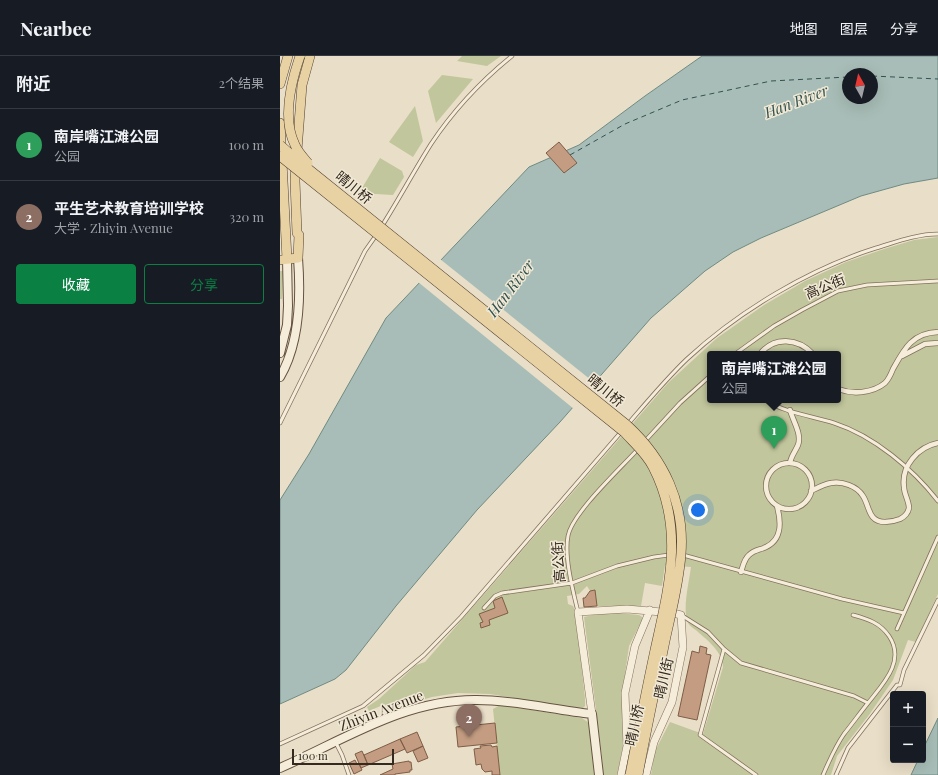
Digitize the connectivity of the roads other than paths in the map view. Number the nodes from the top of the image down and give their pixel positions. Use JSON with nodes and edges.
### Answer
{"nodes":[{"id":1,"x":288,"y":56,"type":"edge"},
{"id":2,"x":300,"y":56,"type":"edge"},
{"id":3,"x":310,"y":56,"type":"edge"},
{"id":4,"x":512,"y":56,"type":"edge"},
{"id":5,"x":280,"y":84,"type":"edge"},
{"id":6,"x":280,"y":122,"type":"edge"},
{"id":7,"x":280,"y":139,"type":"edge"},
{"id":8,"x":296,"y":152,"type":"junction"},
{"id":9,"x":282,"y":161,"type":"edge"},
{"id":10,"x":283,"y":178,"type":"junction"},
{"id":11,"x":332,"y":188,"type":"junction"},
{"id":12,"x":938,"y":234,"type":"edge"},
{"id":13,"x":298,"y":258,"type":"junction"},
{"id":14,"x":283,"y":260,"type":"edge"},
{"id":15,"x":938,"y":281,"type":"edge"},
{"id":16,"x":938,"y":332,"type":"edge"},
{"id":17,"x":918,"y":338,"type":"junction"},
{"id":18,"x":938,"y":343,"type":"edge"},
{"id":19,"x":922,"y":345,"type":"junction"},
{"id":20,"x":739,"y":351,"type":"edge"},
{"id":21,"x":763,"y":351,"type":"edge"},
{"id":22,"x":809,"y":351,"type":"edge"},
{"id":23,"x":280,"y":353,"type":"edge"},
{"id":24,"x":900,"y":357,"type":"junction"},
{"id":25,"x":280,"y":378,"type":"edge"},
{"id":26,"x":707,"y":379,"type":"edge"},
{"id":27,"x":841,"y":390,"type":"edge"},
{"id":28,"x":771,"y":403,"type":"edge"},
{"id":29,"x":790,"y":410,"type":"junction"},
{"id":30,"x":280,"y":423,"type":"edge"},
{"id":31,"x":938,"y":443,"type":"edge"},
{"id":32,"x":790,"y":463,"type":"junction"},
{"id":33,"x":907,"y":467,"type":"junction"},
{"id":34,"x":811,"y":491,"type":"junction"},
{"id":35,"x":938,"y":501,"type":"edge"},
{"id":36,"x":777,"y":506,"type":"junction"},
{"id":37,"x":938,"y":537,"type":"edge"},
{"id":38,"x":740,"y":572,"type":"junction"},
{"id":39,"x":572,"y":583,"type":"junction"},
{"id":40,"x":938,"y":600,"type":"edge"},
{"id":41,"x":484,"y":608,"type":"dead end"},
{"id":42,"x":650,"y":610,"type":"junction"},
{"id":43,"x":578,"y":612,"type":"junction"},
{"id":44,"x":904,"y":613,"type":"junction"},
{"id":45,"x":681,"y":615,"type":"junction"},
{"id":46,"x":853,"y":615,"type":"dead end"},
{"id":47,"x":897,"y":629,"type":"dead end"},
{"id":48,"x":724,"y":649,"type":"junction"},
{"id":49,"x":868,"y":703,"type":"junction"},
{"id":50,"x":592,"y":714,"type":"junction"},
{"id":51,"x":335,"y":741,"type":"junction"},
{"id":52,"x":280,"y":744,"type":"edge"},
{"id":53,"x":280,"y":768,"type":"edge"},
{"id":54,"x":349,"y":775,"type":"edge"},
{"id":55,"x":599,"y":775,"type":"edge"},
{"id":56,"x":621,"y":775,"type":"edge"},
{"id":57,"x":630,"y":775,"type":"edge"},
{"id":58,"x":638,"y":775,"type":"edge"},
{"id":59,"x":646,"y":775,"type":"edge"},
{"id":60,"x":756,"y":775,"type":"edge"},
{"id":61,"x":823,"y":775,"type":"edge"},
{"id":62,"x":836,"y":775,"type":"edge"}],
"edges":[{"from":1,"to":5,"type":"main road"},
{"from":2,"to":11,"type":"main road","bridge":true},
{"from":3,"to":8,"type":"main road"},
{"from":4,"to":30,"type":"lane"},
{"from":6,"to":7,"type":"main road"},
{"from":7,"to":8,"type":"main road"},
{"from":7,"to":10,"type":"main road"},
{"from":7,"to":11,"type":"main road","name":"晴川桥","bridge":true},
{"from":8,"to":13,"type":"main road"},
{"from":9,"to":10,"type":"main road"},
{"from":9,"to":57,"type":"main road","name":"晴川桥","bridge":true},
{"from":10,"to":14,"type":"main road"},
{"from":11,"to":58,"type":"main road","name":"晴川桥","bridge":true},
{"from":12,"to":52,"type":"lane"},
{"from":13,"to":14,"type":"main road"},
{"from":13,"to":25,"type":"main road"},
{"from":14,"to":23,"type":"main road"},
{"from":15,"to":20,"type":"lane","name":"高公街"},
{"from":16,"to":17,"type":"street"},
{"from":17,"to":19,"type":"street"},
{"from":17,"to":24,"type":"street"},
{"from":18,"to":19,"type":"street"},
{"from":19,"to":24,"type":"street"},
{"from":21,"to":22,"type":"street"},
{"from":24,"to":27,"type":"street"},
{"from":26,"to":39,"type":"lane","name":"高公街"},
{"from":28,"to":29,"type":"lane"},
{"from":29,"to":32,"type":"street"},
{"from":29,"to":33,"type":"lane"},
{"from":31,"to":33,"type":"street"},
{"from":32,"to":34,"type":"street"},
{"from":32,"to":36,"type":"street"},
{"from":33,"to":34,"type":"street"},
{"from":33,"to":35,"type":"lane"},
{"from":34,"to":36,"type":"street"},
{"from":36,"to":38,"type":"street"},
{"from":37,"to":44,"type":"lane"},
{"from":38,"to":39,"type":"lane"},
{"from":38,"to":44,"type":"lane"},
{"from":39,"to":41,"type":"lane"},
{"from":39,"to":43,"type":"lane","name":"高公街"},
{"from":40,"to":62,"type":"lane"},
{"from":42,"to":43,"type":"street"},
{"from":42,"to":45,"type":"street"},
{"from":42,"to":56,"type":"street"},
{"from":43,"to":50,"type":"street","name":"高公街"},
{"from":44,"to":47,"type":"lane"},
{"from":45,"to":48,"type":"lane"},
{"from":45,"to":59,"type":"street","name":"晴川街"},
{"from":46,"to":49,"type":"lane"},
{"from":48,"to":49,"type":"lane"},
{"from":48,"to":60,"type":"lane"},
{"from":49,"to":61,"type":"lane"},
{"from":50,"to":51,"type":"main road","name":"Zhiyin Avenue"},
{"from":50,"to":55,"type":"main road","name":"高公街"},
{"from":51,"to":53,"type":"main road","name":"Zhiyin Avenue"},
{"from":51,"to":54,"type":"lane"}]}
